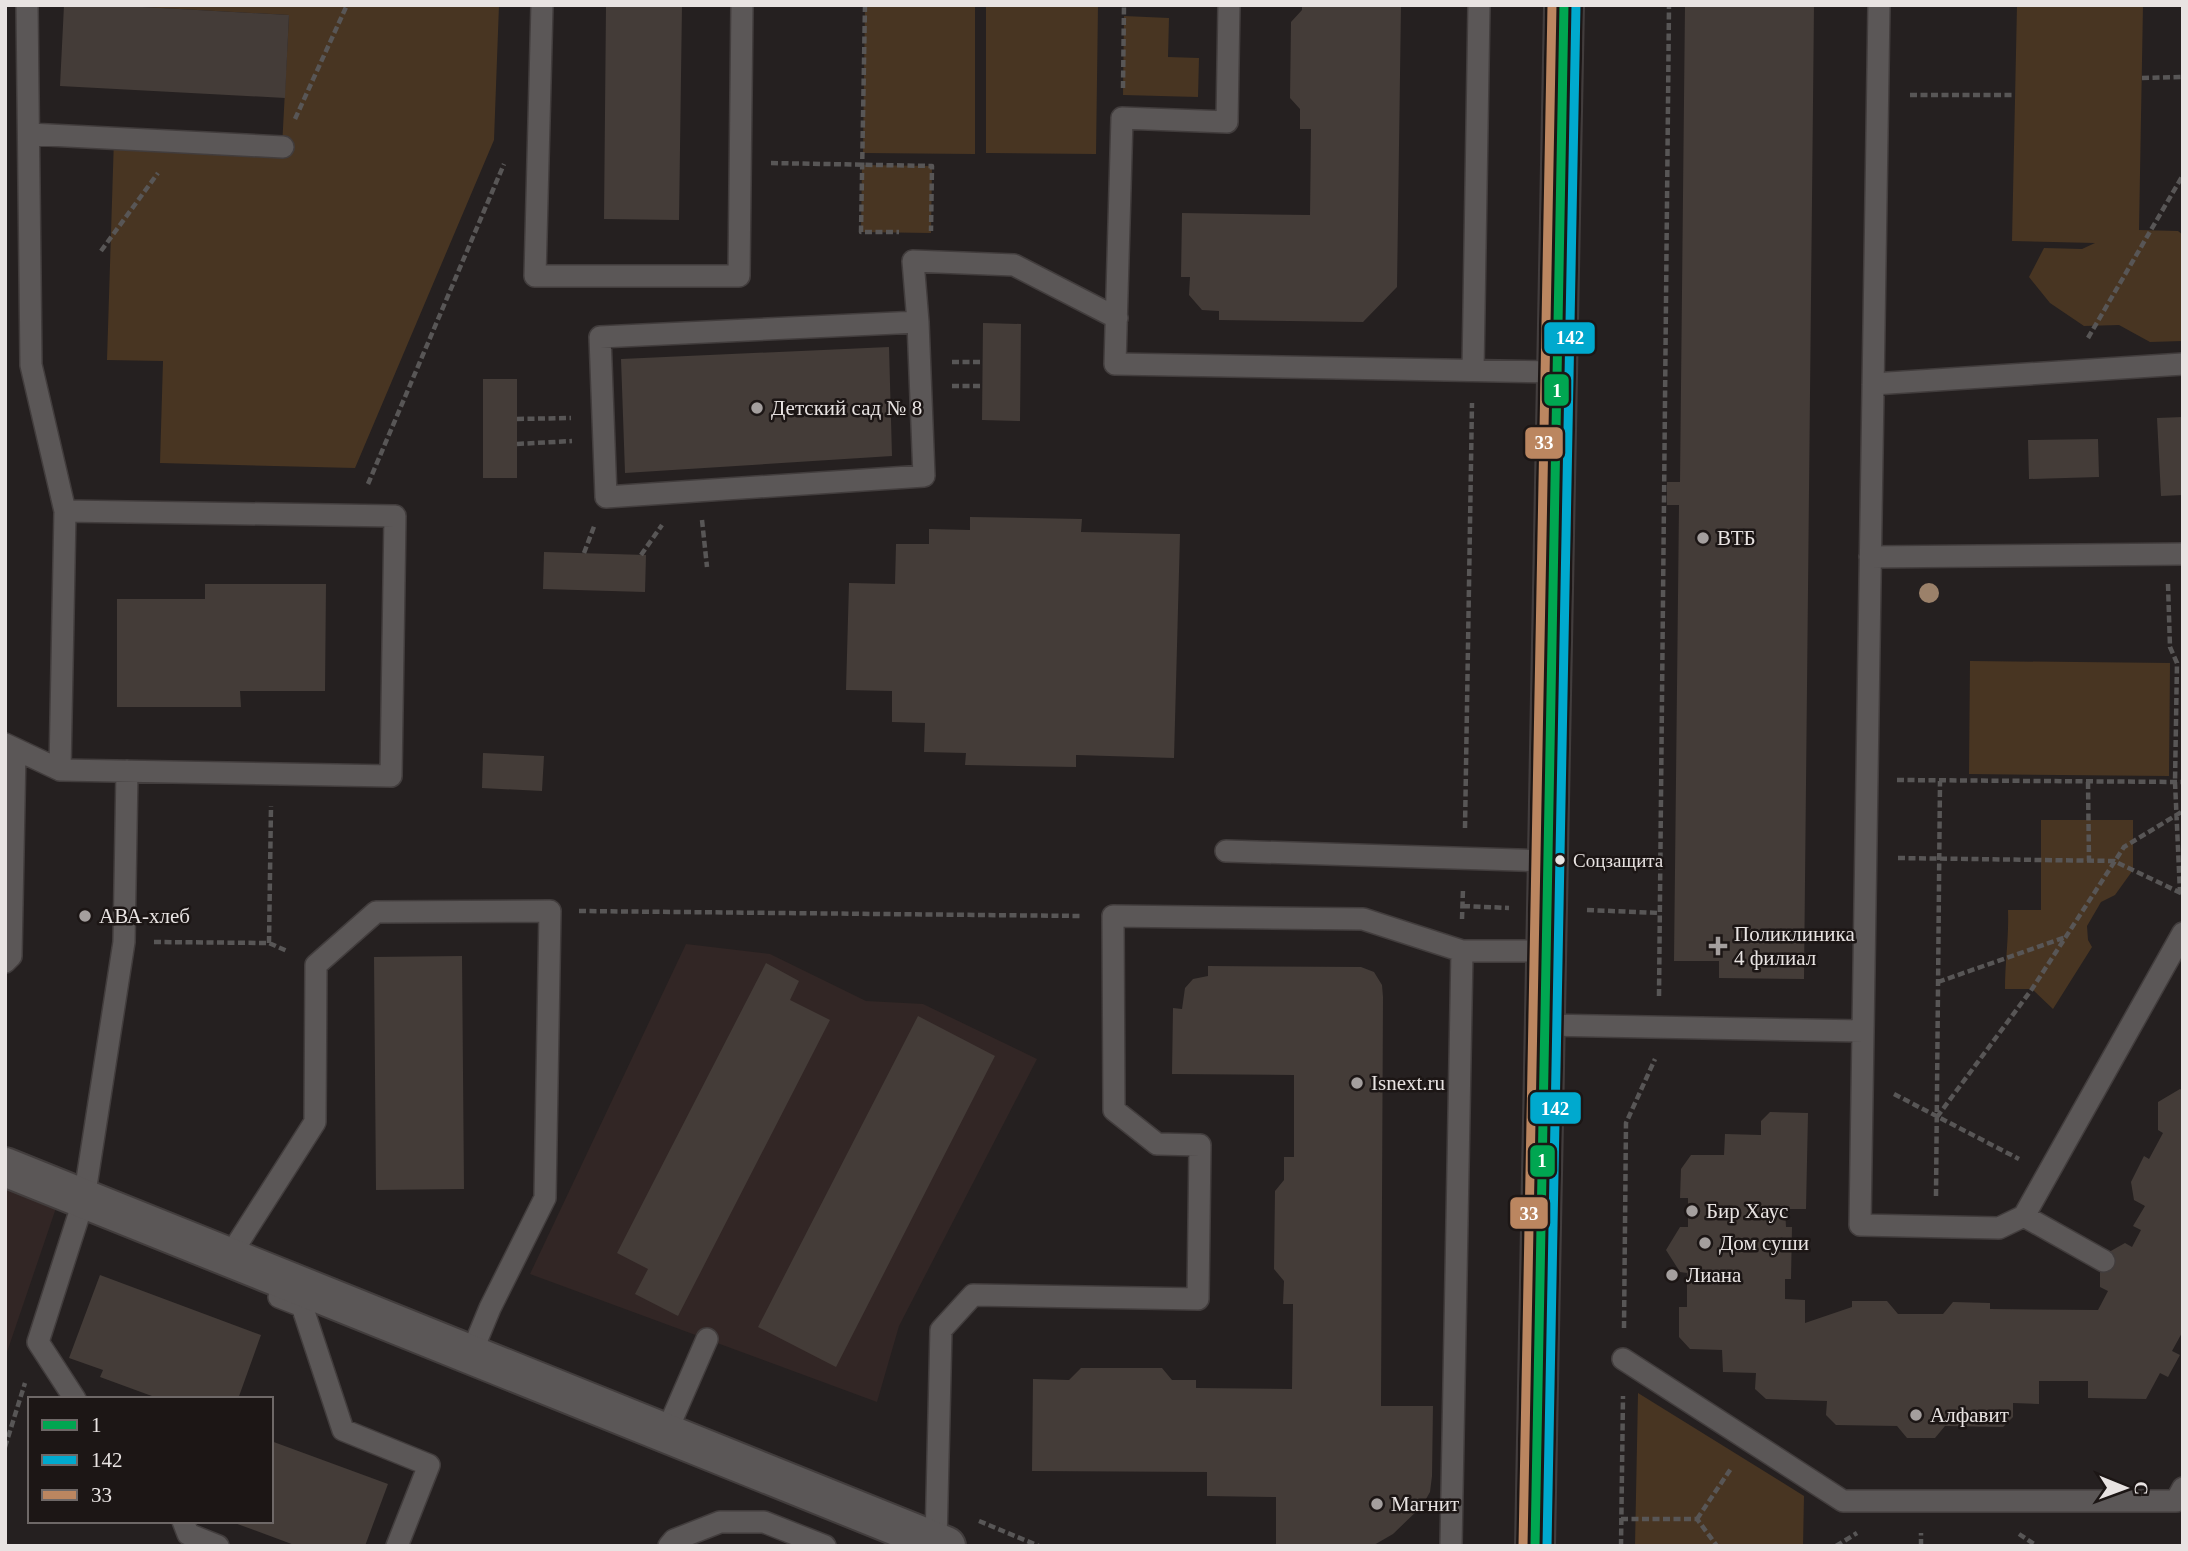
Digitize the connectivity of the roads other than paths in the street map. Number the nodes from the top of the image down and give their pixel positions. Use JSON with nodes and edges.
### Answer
{"nodes":[{"id":1,"x":27,"y":5,"type":"edge"},
{"id":2,"x":542,"y":5,"type":"edge"},
{"id":3,"x":742,"y":5,"type":"edge"},
{"id":4,"x":1229,"y":5,"type":"edge"},
{"id":5,"x":1479,"y":5,"type":"edge"},
{"id":6,"x":1564,"y":5,"type":"edge"},
{"id":7,"x":1879,"y":5,"type":"edge"},
{"id":8,"x":29,"y":134,"type":"junction"},
{"id":9,"x":283,"y":147,"type":"road end"},
{"id":10,"x":1117,"y":318,"type":"junction"},
{"id":11,"x":918,"y":322,"type":"junction"},
{"id":12,"x":2183,"y":364,"type":"edge"},
{"id":13,"x":1473,"y":370,"type":"junction"},
{"id":14,"x":1557,"y":372,"type":"junction"},
{"id":15,"x":1873,"y":384,"type":"junction"},
{"id":16,"x":65,"y":511,"type":"junction"},
{"id":17,"x":2175,"y":555,"type":"edge"},
{"id":18,"x":1870,"y":557,"type":"junction"},
{"id":19,"x":10,"y":746,"type":"edge"},
{"id":20,"x":60,"y":770,"type":"junction"},
{"id":21,"x":127,"y":771,"type":"junction"},
{"id":22,"x":1226,"y":851,"type":"dead end"},
{"id":23,"x":1548,"y":861,"type":"junction"},
{"id":24,"x":2183,"y":933,"type":"edge"},
{"id":25,"x":1462,"y":951,"type":"junction"},
{"id":26,"x":1546,"y":951,"type":"junction"},
{"id":27,"x":5,"y":962,"type":"edge"},
{"id":28,"x":1545,"y":1025,"type":"junction"},
{"id":29,"x":1863,"y":1031,"type":"junction"},
{"id":30,"x":5,"y":1167,"type":"edge"},
{"id":31,"x":81,"y":1208,"type":"junction"},
{"id":32,"x":2024,"y":1216,"type":"junction"},
{"id":33,"x":229,"y":1257,"type":"junction"},
{"id":34,"x":2104,"y":1261,"type":"dead end"},
{"id":35,"x":706,"y":1339,"type":"dead end"},
{"id":36,"x":471,"y":1354,"type":"junction"},
{"id":37,"x":1623,"y":1359,"type":"road end"},
{"id":38,"x":74,"y":1397,"type":"edge"},
{"id":39,"x":666,"y":1433,"type":"junction"},
{"id":40,"x":2183,"y":1488,"type":"edge"},
{"id":41,"x":184,"y":1523,"type":"edge"},
{"id":42,"x":941,"y":1544,"type":"edge"},
{"id":43,"x":218,"y":1546,"type":"edge"},
{"id":44,"x":397,"y":1546,"type":"edge"},
{"id":45,"x":669,"y":1546,"type":"edge"},
{"id":46,"x":825,"y":1546,"type":"edge"},
{"id":47,"x":1451,"y":1546,"type":"edge"},
{"id":48,"x":1535,"y":1546,"type":"edge"}],
"edges":[{"from":1,"to":8,"type":"lane"},
{"from":2,"to":3,"type":"lane"},
{"from":4,"to":10,"type":"lane"},
{"from":5,"to":13,"type":"lane"},
{"from":6,"to":14,"type":"main road"},
{"from":7,"to":15,"type":"lane"},
{"from":8,"to":9,"type":"lane"},
{"from":8,"to":16,"type":"lane"},
{"from":10,"to":11,"type":"lane"},
{"from":10,"to":13,"type":"lane"},
{"from":11,"to":11,"type":"lane"},
{"from":12,"to":15,"type":"lane"},
{"from":13,"to":14,"type":"lane"},
{"from":14,"to":23,"type":"main road"},
{"from":15,"to":18,"type":"lane"},
{"from":16,"to":20,"type":"lane"},
{"from":16,"to":21,"type":"lane"},
{"from":17,"to":18,"type":"lane"},
{"from":18,"to":29,"type":"lane"},
{"from":19,"to":20,"type":"lane"},
{"from":19,"to":27,"type":"lane"},
{"from":20,"to":21,"type":"lane"},
{"from":21,"to":31,"type":"lane"},
{"from":22,"to":23,"type":"lane"},
{"from":23,"to":26,"type":"main road"},
{"from":24,"to":32,"type":"lane"},
{"from":25,"to":26,"type":"lane"},
{"from":25,"to":42,"type":"lane"},
{"from":25,"to":47,"type":"lane"},
{"from":26,"to":28,"type":"main road"},
{"from":28,"to":29,"type":"lane"},
{"from":28,"to":48,"type":"main road"},
{"from":29,"to":32,"type":"lane"},
{"from":30,"to":31,"type":"street"},
{"from":31,"to":33,"type":"street"},
{"from":31,"to":38,"type":"lane"},
{"from":31,"to":44,"type":"lane"},
{"from":32,"to":34,"type":"lane"},
{"from":33,"to":36,"type":"street"},
{"from":33,"to":36,"type":"lane"},
{"from":35,"to":39,"type":"lane"},
{"from":36,"to":39,"type":"street"},
{"from":37,"to":40,"type":"lane"},
{"from":39,"to":42,"type":"street"},
{"from":41,"to":43,"type":"lane"},
{"from":45,"to":46,"type":"lane"}]}
